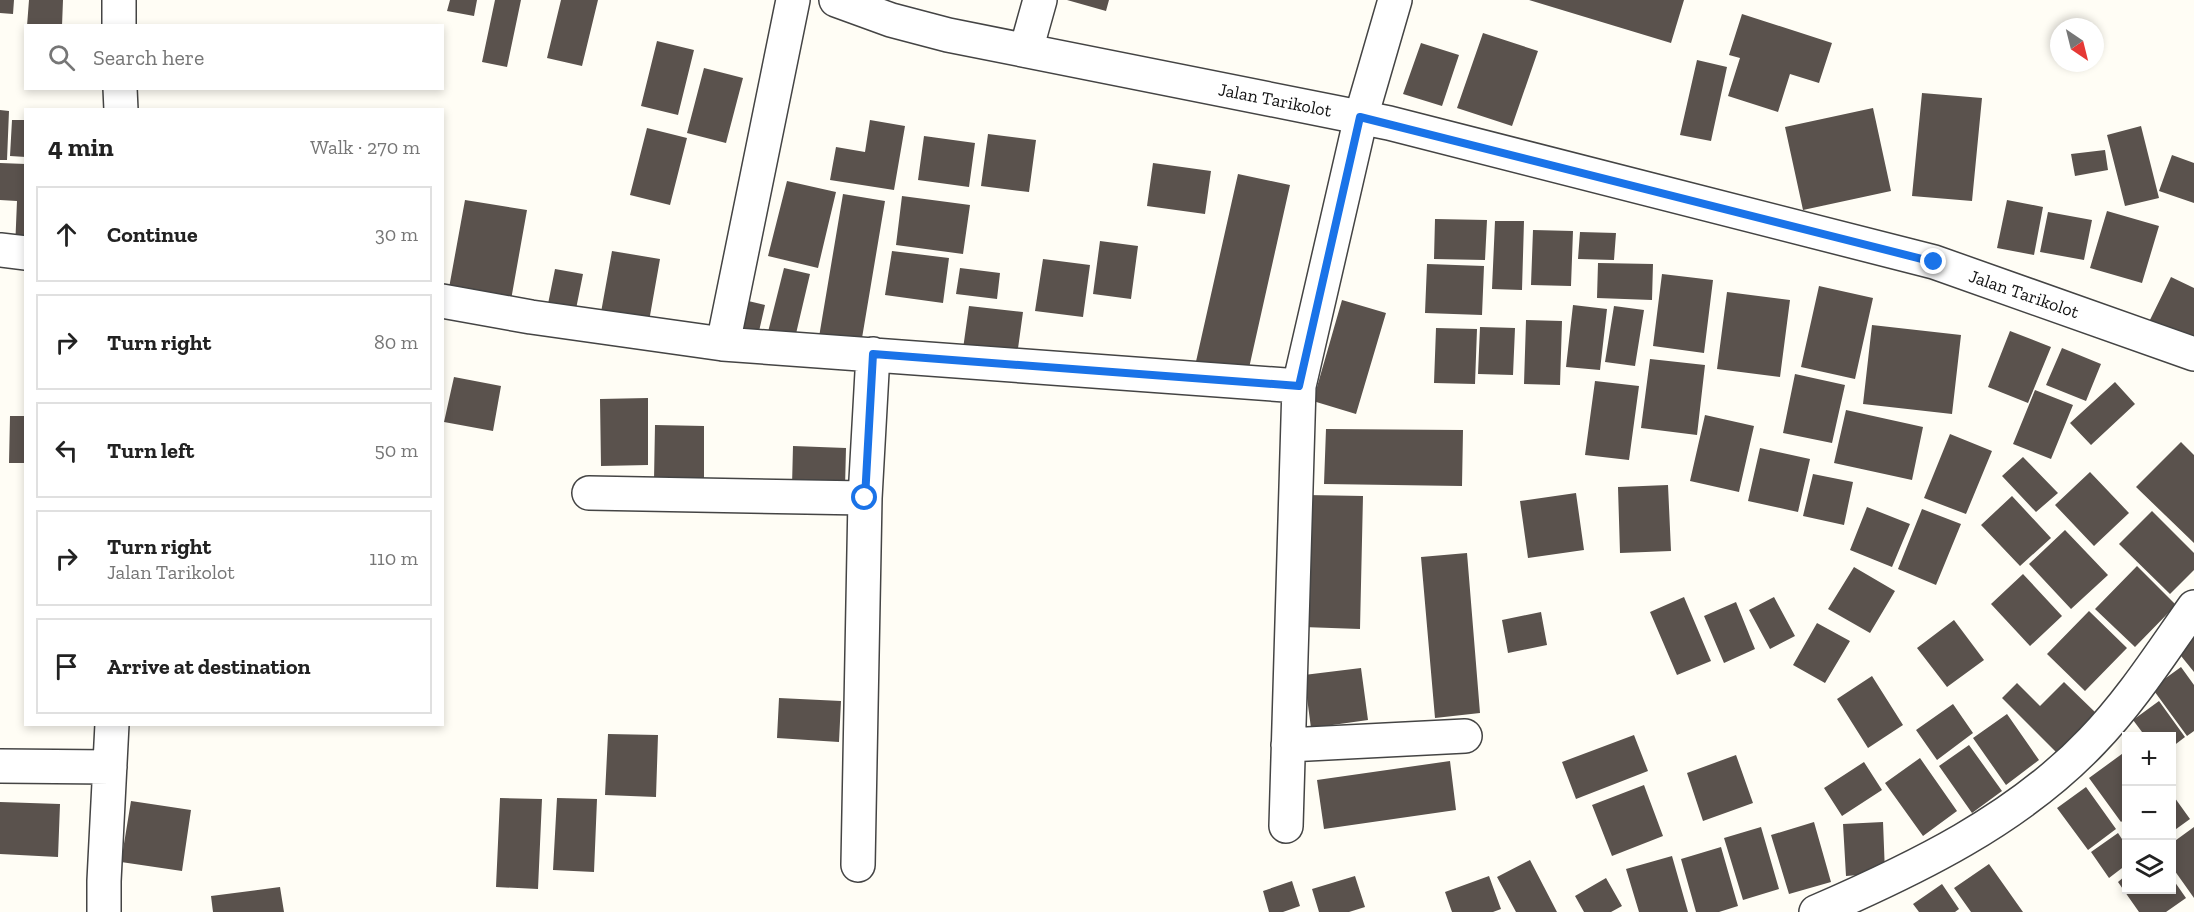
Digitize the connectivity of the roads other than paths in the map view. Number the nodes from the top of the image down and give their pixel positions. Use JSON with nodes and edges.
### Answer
{"nodes":[{"id":1,"x":119,"y":0,"type":"edge"},
{"id":2,"x":793,"y":0,"type":"edge"},
{"id":3,"x":836,"y":0,"type":"edge"},
{"id":4,"x":1040,"y":0,"type":"edge"},
{"id":5,"x":1395,"y":0,"type":"edge"},
{"id":6,"x":120,"y":24,"type":"edge"},
{"id":7,"x":1026,"y":50,"type":"junction"},
{"id":8,"x":120,"y":90,"type":"edge"},
{"id":9,"x":121,"y":108,"type":"edge"},
{"id":10,"x":1360,"y":117,"type":"junction"},
{"id":11,"x":0,"y":250,"type":"edge"},
{"id":12,"x":24,"y":253,"type":"edge"},
{"id":13,"x":444,"y":301,"type":"edge"},
{"id":14,"x":723,"y":344,"type":"junction"},
{"id":15,"x":873,"y":354,"type":"junction"},
{"id":16,"x":2194,"y":354,"type":"edge"},
{"id":17,"x":1299,"y":386,"type":"junction"},
{"id":18,"x":589,"y":493,"type":"dead end"},
{"id":19,"x":865,"y":498,"type":"junction"},
{"id":20,"x":2194,"y":607,"type":"edge"},
{"id":21,"x":112,"y":726,"type":"edge"},
{"id":22,"x":1466,"y":736,"type":"dead end"},
{"id":23,"x":1288,"y":745,"type":"junction"},
{"id":24,"x":0,"y":766,"type":"edge"},
{"id":25,"x":110,"y":767,"type":"junction"},
{"id":26,"x":1286,"y":826,"type":"dead end"},
{"id":27,"x":858,"y":865,"type":"dead end"},
{"id":28,"x":104,"y":912,"type":"edge"},
{"id":29,"x":1816,"y":912,"type":"edge"}],
"edges":[{"from":1,"to":6,"type":"street"},
{"from":2,"to":14,"type":"street"},
{"from":3,"to":7,"type":"street","name":"Jalan Tarikolot"},
{"from":4,"to":7,"type":"street"},
{"from":5,"to":10,"type":"street"},
{"from":7,"to":10,"type":"street","name":"Jalan Tarikolot"},
{"from":8,"to":9,"type":"street"},
{"from":10,"to":16,"type":"street","name":"Jalan Tarikolot"},
{"from":10,"to":17,"type":"street"},
{"from":11,"to":12,"type":"street"},
{"from":13,"to":14,"type":"street"},
{"from":14,"to":15,"type":"street"},
{"from":15,"to":17,"type":"street"},
{"from":15,"to":19,"type":"street"},
{"from":17,"to":23,"type":"street"},
{"from":18,"to":19,"type":"street"},
{"from":19,"to":27,"type":"street"},
{"from":20,"to":29,"type":"street"},
{"from":21,"to":25,"type":"street"},
{"from":22,"to":23,"type":"street"},
{"from":23,"to":26,"type":"street"},
{"from":24,"to":25,"type":"street"},
{"from":25,"to":28,"type":"street"}]}
